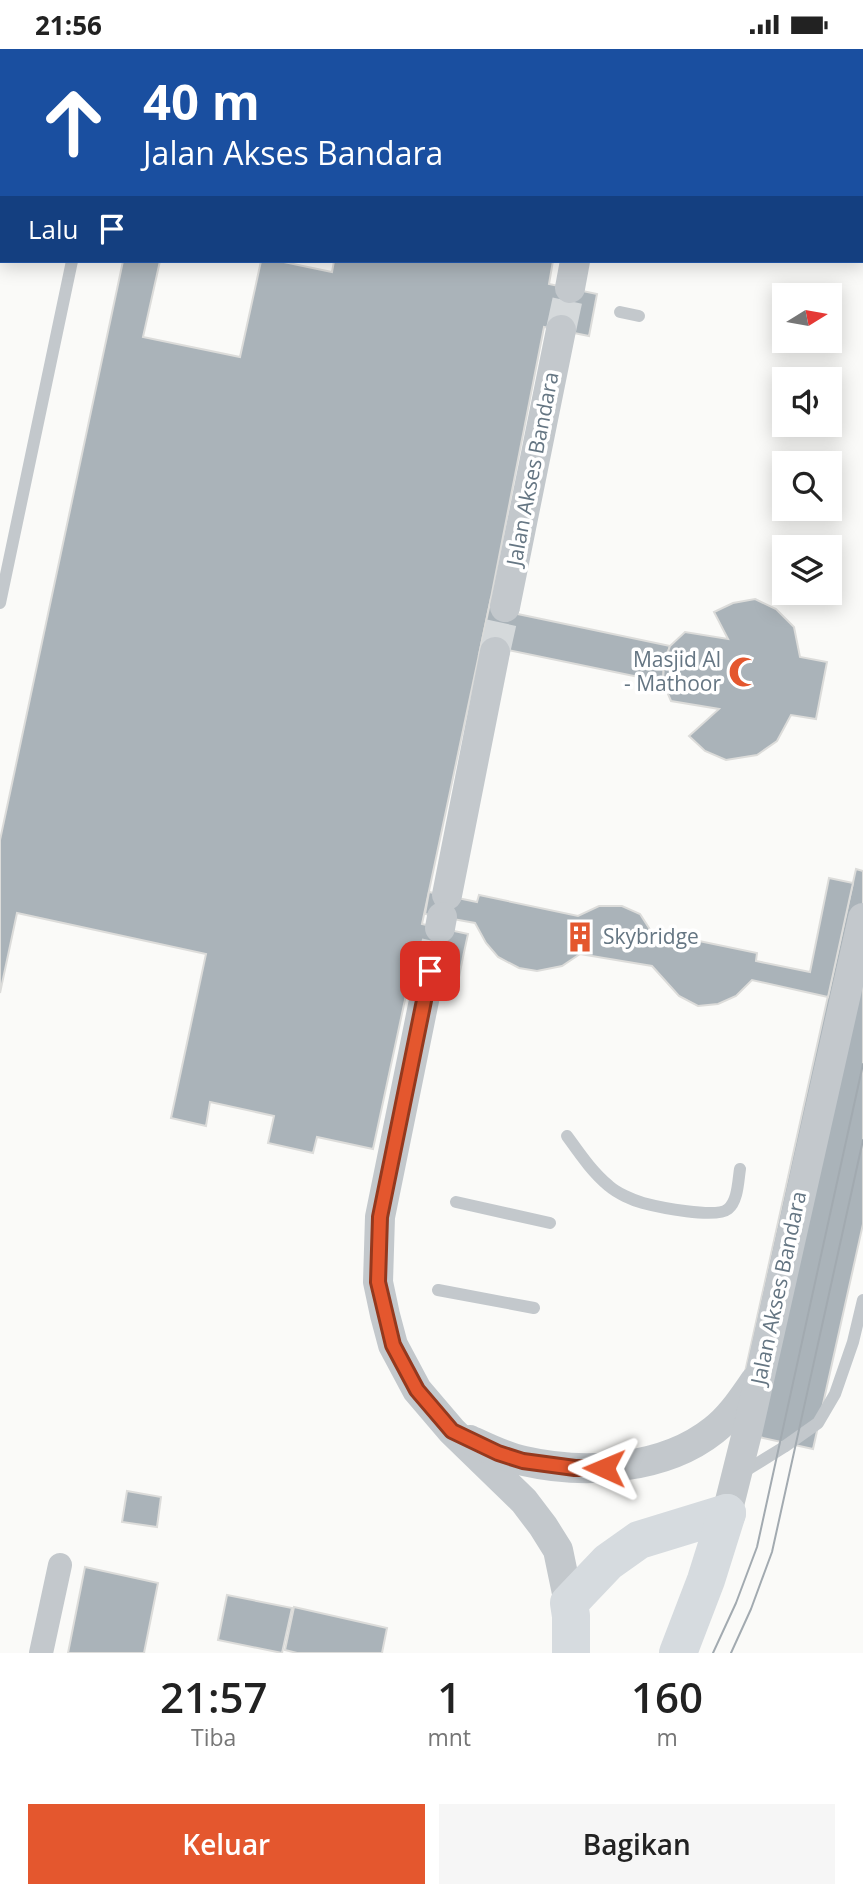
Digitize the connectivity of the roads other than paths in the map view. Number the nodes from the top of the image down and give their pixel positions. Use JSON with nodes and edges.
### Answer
{"nodes":[{"id":1,"x":72,"y":263,"type":"edge"},
{"id":2,"x":620,"y":312,"type":"dead end"},
{"id":3,"x":639,"y":316,"type":"dead end"},
{"id":4,"x":561,"y":330,"type":"tunnel mouth"},
{"id":5,"x":0,"y":603,"type":"edge"},
{"id":6,"x":505,"y":607,"type":"tunnel mouth"},
{"id":7,"x":495,"y":652,"type":"tunnel mouth"},
{"id":8,"x":443,"y":913,"type":"tunnel mouth"},
{"id":9,"x":863,"y":918,"type":"edge"},
{"id":10,"x":430,"y":971,"type":"tunnel mouth"},
{"id":11,"x":567,"y":1136,"type":"dead end"},
{"id":12,"x":740,"y":1169,"type":"dead end"},
{"id":13,"x":456,"y":1202,"type":"dead end"},
{"id":14,"x":550,"y":1223,"type":"dead end"},
{"id":15,"x":438,"y":1290,"type":"dead end"},
{"id":16,"x":863,"y":1300,"type":"edge"},
{"id":17,"x":534,"y":1308,"type":"dead end"},
{"id":18,"x":760,"y":1375,"type":"junction"},
{"id":19,"x":452,"y":1431,"type":"junction"},
{"id":20,"x":737,"y":1475,"type":"junction"},
{"id":21,"x":727,"y":1513,"type":"junction"},
{"id":22,"x":60,"y":1565,"type":"dead end"},
{"id":23,"x":569,"y":1603,"type":"junction"},
{"id":24,"x":41,"y":1653,"type":"edge"},
{"id":25,"x":572,"y":1653,"type":"edge"},
{"id":26,"x":678,"y":1653,"type":"edge"}],
"edges":[{"from":1,"to":5,"type":"lane"},
{"from":2,"to":3,"type":"lane"},
{"from":4,"to":6,"type":"street","name":"Jalan Akses Bandara"},
{"from":7,"to":8,"type":"street"},
{"from":9,"to":18,"type":"street","name":"Jalan Akses Bandara"},
{"from":10,"to":19,"type":"street"},
{"from":11,"to":12,"type":"lane"},
{"from":13,"to":14,"type":"lane"},
{"from":15,"to":17,"type":"lane"},
{"from":16,"to":20,"type":"lane"},
{"from":18,"to":19,"type":"street"},
{"from":18,"to":20,"type":"street","name":"Jalan Akses Bandara"},
{"from":19,"to":23,"type":"street"},
{"from":20,"to":21,"type":"street","name":"Jalan Akses Bandara"},
{"from":21,"to":23,"type":"highway"},
{"from":21,"to":26,"type":"highway","name":"Jalan Akses Bandara"},
{"from":22,"to":24,"type":"street"},
{"from":23,"to":25,"type":"highway"}]}
